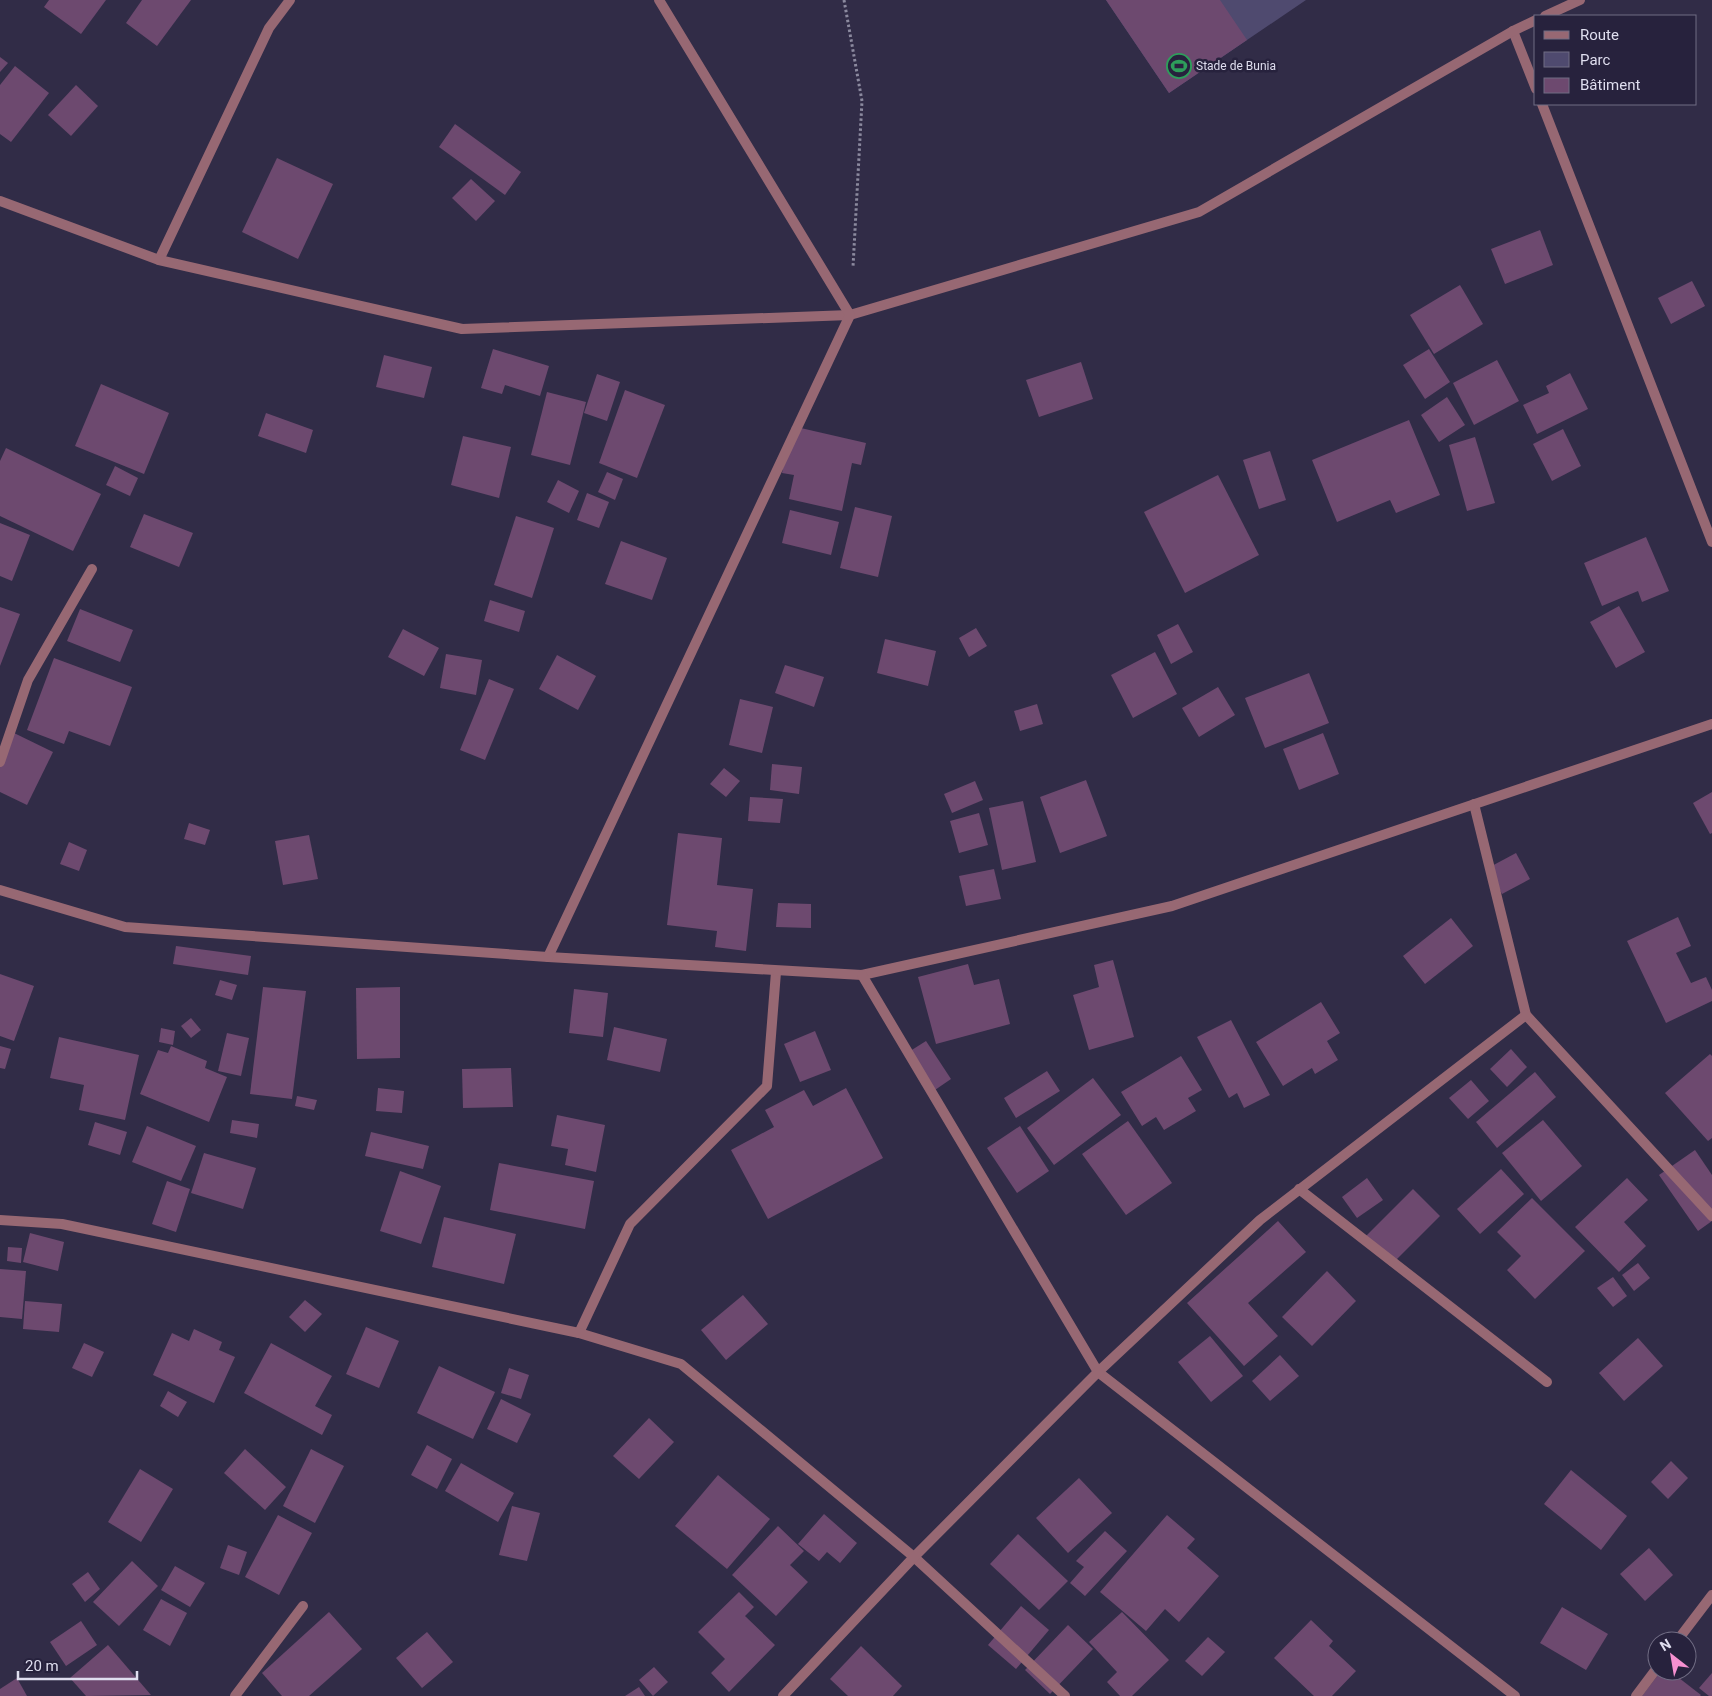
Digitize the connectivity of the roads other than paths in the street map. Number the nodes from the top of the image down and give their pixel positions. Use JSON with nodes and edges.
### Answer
{"nodes":[{"id":1,"x":290,"y":0,"type":"edge"},
{"id":2,"x":659,"y":0,"type":"edge"},
{"id":3,"x":1580,"y":0,"type":"edge"},
{"id":4,"x":1547,"y":15,"type":"edge"},
{"id":5,"x":1534,"y":21,"type":"edge"},
{"id":6,"x":1513,"y":31,"type":"junction"},
{"id":7,"x":1534,"y":83,"type":"edge"},
{"id":8,"x":1542,"y":105,"type":"edge"},
{"id":9,"x":0,"y":201,"type":"edge"},
{"id":10,"x":159,"y":260,"type":"junction"},
{"id":11,"x":850,"y":315,"type":"junction"},
{"id":12,"x":1712,"y":542,"type":"edge"},
{"id":13,"x":92,"y":569,"type":"dead end"},
{"id":14,"x":1712,"y":724,"type":"edge"},
{"id":15,"x":0,"y":762,"type":"edge"},
{"id":16,"x":1474,"y":804,"type":"junction"},
{"id":17,"x":0,"y":890,"type":"edge"},
{"id":18,"x":548,"y":957,"type":"junction"},
{"id":19,"x":776,"y":972,"type":"junction"},
{"id":20,"x":862,"y":976,"type":"junction"},
{"id":21,"x":1526,"y":1015,"type":"junction"},
{"id":22,"x":1299,"y":1189,"type":"junction"},
{"id":23,"x":1712,"y":1216,"type":"edge"},
{"id":24,"x":0,"y":1220,"type":"edge"},
{"id":25,"x":579,"y":1333,"type":"junction"},
{"id":26,"x":1098,"y":1372,"type":"junction"},
{"id":27,"x":1547,"y":1382,"type":"dead end"},
{"id":28,"x":914,"y":1557,"type":"junction"},
{"id":29,"x":1712,"y":1595,"type":"edge"},
{"id":30,"x":303,"y":1606,"type":"dead end"},
{"id":31,"x":1685,"y":1631,"type":"edge"},
{"id":32,"x":1647,"y":1681,"type":"edge"},
{"id":33,"x":235,"y":1696,"type":"edge"},
{"id":34,"x":783,"y":1696,"type":"edge"},
{"id":35,"x":1065,"y":1696,"type":"edge"},
{"id":36,"x":1515,"y":1696,"type":"edge"},
{"id":37,"x":1636,"y":1696,"type":"edge"}],
"edges":[{"from":1,"to":10,"type":"street"},
{"from":2,"to":11,"type":"street"},
{"from":3,"to":4,"type":"street"},
{"from":5,"to":6,"type":"street"},
{"from":6,"to":7,"type":"street"},
{"from":6,"to":11,"type":"street"},
{"from":8,"to":12,"type":"street"},
{"from":9,"to":10,"type":"street"},
{"from":10,"to":11,"type":"street"},
{"from":11,"to":18,"type":"street"},
{"from":13,"to":15,"type":"street"},
{"from":14,"to":16,"type":"street"},
{"from":16,"to":20,"type":"street"},
{"from":16,"to":21,"type":"street"},
{"from":17,"to":18,"type":"street"},
{"from":18,"to":19,"type":"street"},
{"from":19,"to":20,"type":"street"},
{"from":19,"to":25,"type":"street"},
{"from":20,"to":26,"type":"street"},
{"from":21,"to":22,"type":"street"},
{"from":21,"to":23,"type":"street"},
{"from":22,"to":26,"type":"street"},
{"from":22,"to":27,"type":"street"},
{"from":24,"to":25,"type":"street"},
{"from":25,"to":28,"type":"street"},
{"from":26,"to":28,"type":"street"},
{"from":26,"to":36,"type":"street"},
{"from":28,"to":34,"type":"street"},
{"from":28,"to":35,"type":"street"},
{"from":29,"to":31,"type":"street"},
{"from":30,"to":33,"type":"street"},
{"from":32,"to":37,"type":"street"}]}
